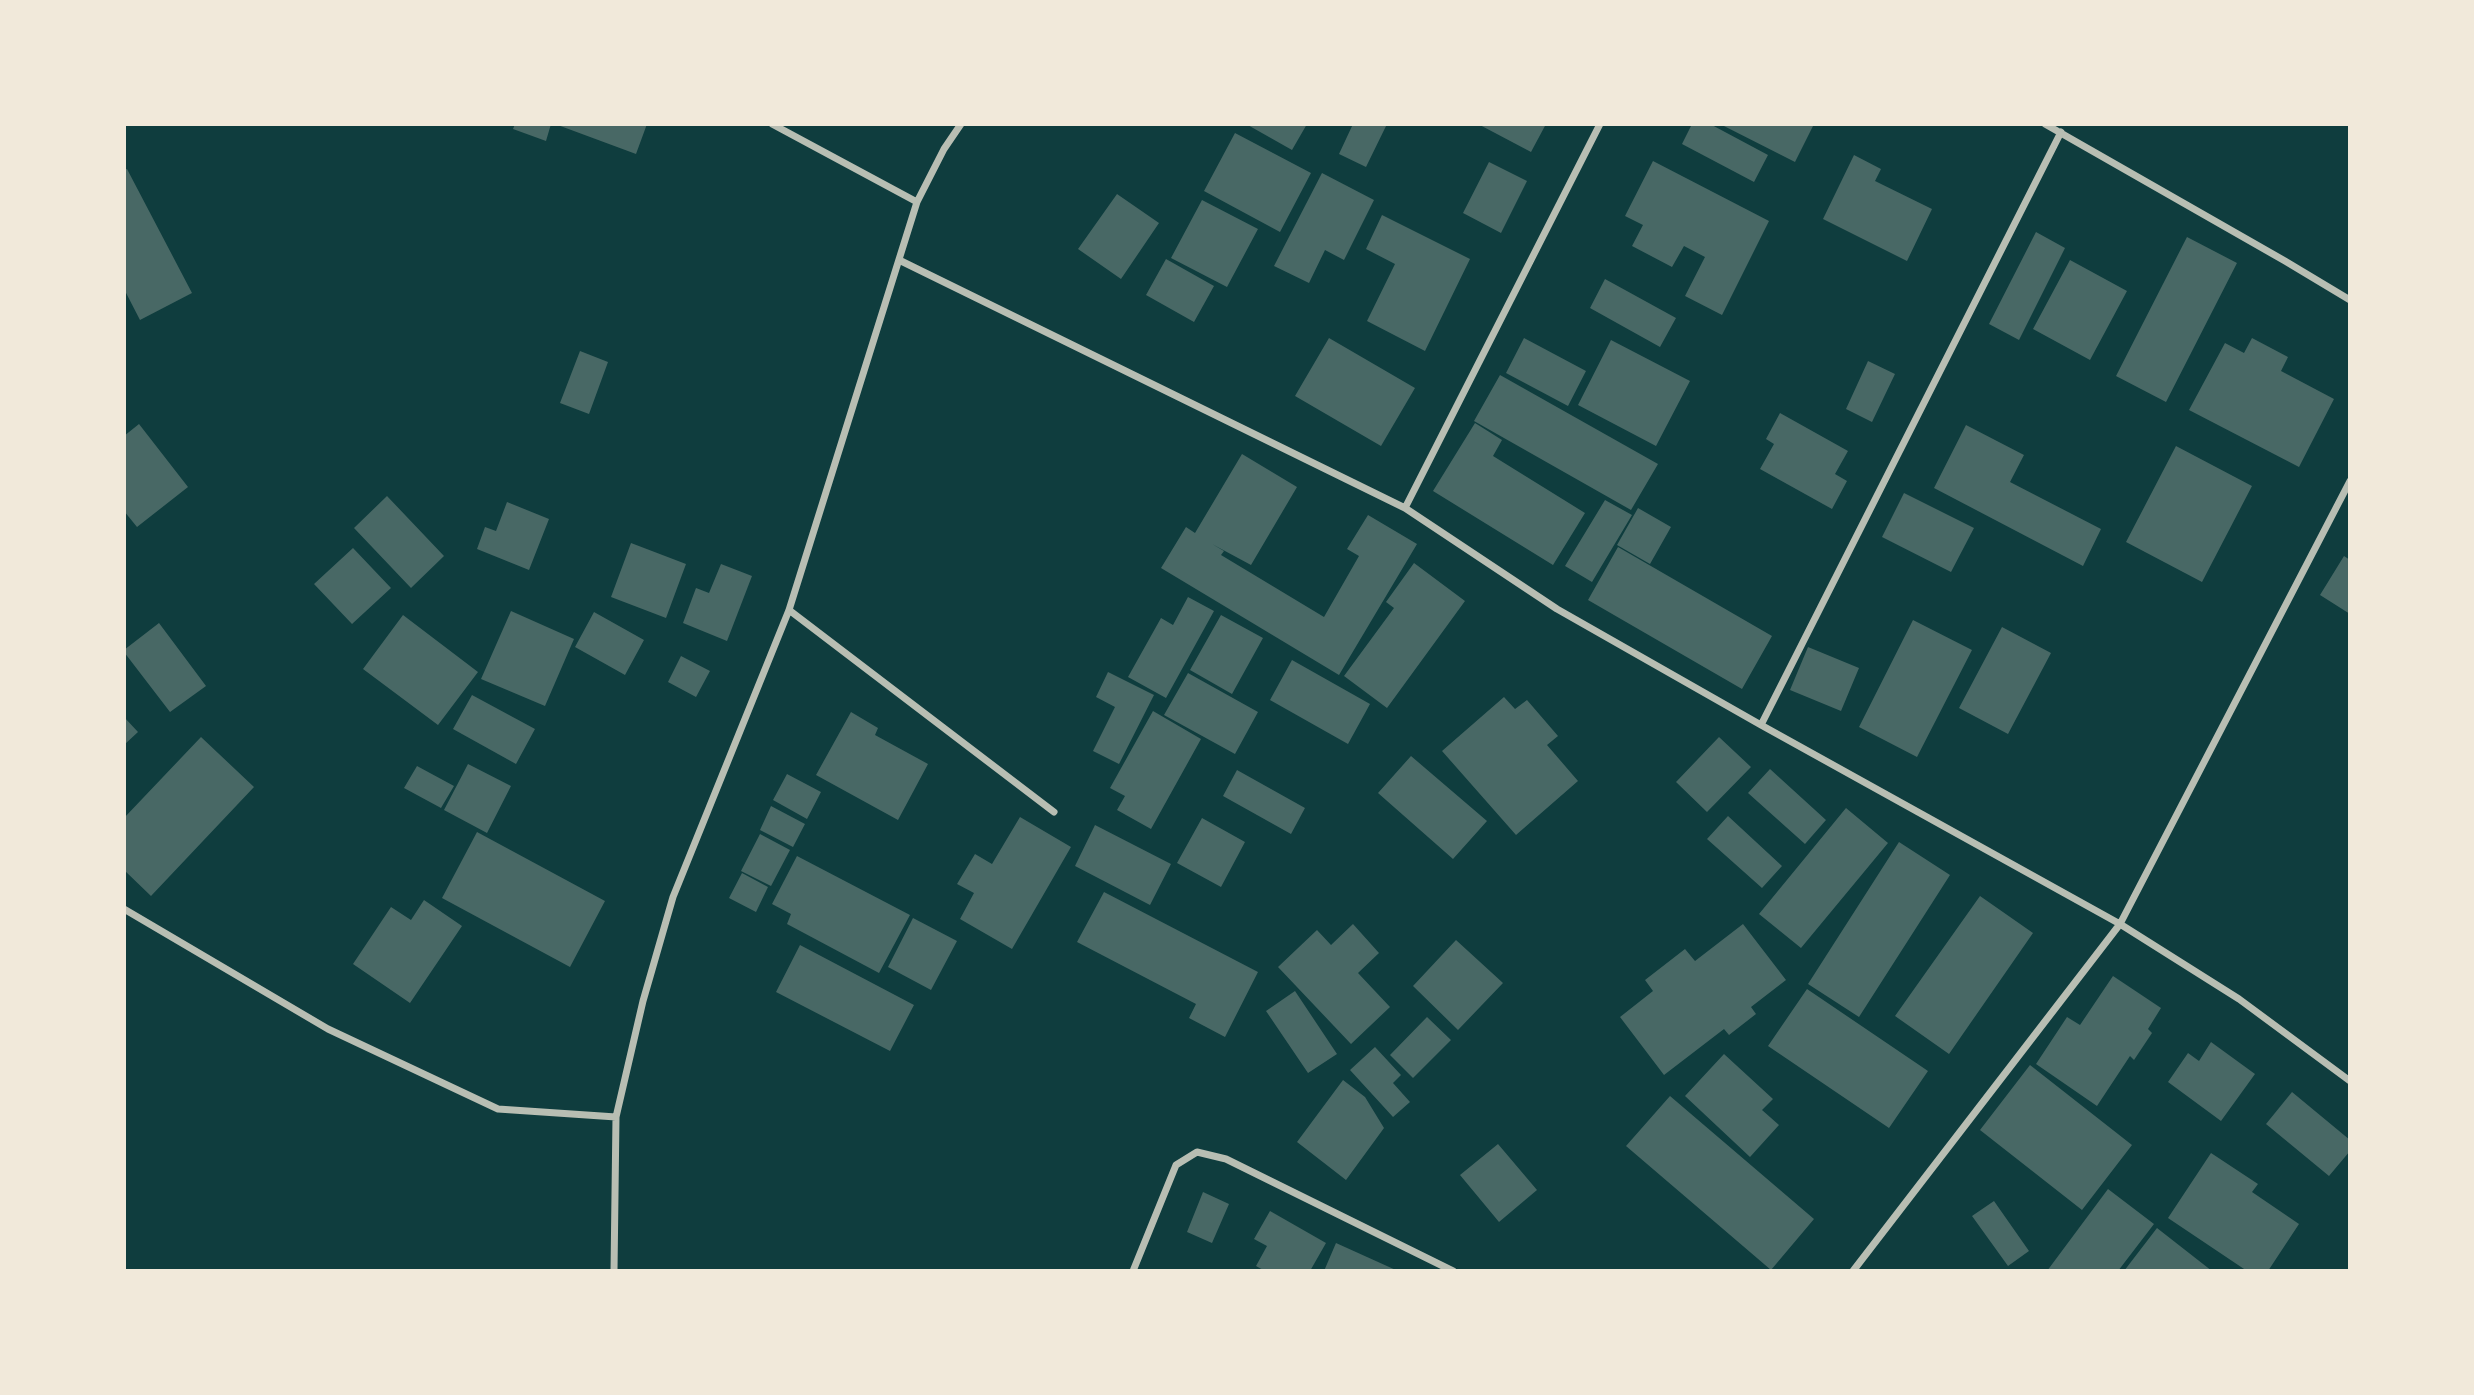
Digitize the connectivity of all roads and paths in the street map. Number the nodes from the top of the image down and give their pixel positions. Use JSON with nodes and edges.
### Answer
{"nodes":[{"id":1,"x":772,"y":124,"type":"edge"},
{"id":2,"x":961,"y":124,"type":"edge"},
{"id":3,"x":1600,"y":124,"type":"edge"},
{"id":4,"x":2045,"y":124,"type":"edge"},
{"id":5,"x":2061,"y":132,"type":"junction"},
{"id":6,"x":917,"y":202,"type":"junction"},
{"id":7,"x":899,"y":260,"type":"junction"},
{"id":8,"x":2350,"y":300,"type":"edge"},
{"id":9,"x":2350,"y":481,"type":"edge"},
{"id":10,"x":1405,"y":508,"type":"junction"},
{"id":11,"x":789,"y":610,"type":"junction"},
{"id":12,"x":1761,"y":725,"type":"junction"},
{"id":13,"x":1055,"y":811,"type":"dead end"},
{"id":14,"x":124,"y":909,"type":"edge"},
{"id":15,"x":2120,"y":924,"type":"junction"},
{"id":16,"x":2350,"y":1081,"type":"edge"},
{"id":17,"x":616,"y":1117,"type":"junction"},
{"id":18,"x":614,"y":1271,"type":"edge"},
{"id":19,"x":1133,"y":1271,"type":"edge"},
{"id":20,"x":1453,"y":1271,"type":"edge"},
{"id":21,"x":1853,"y":1271,"type":"edge"}],
"edges":[{"from":1,"to":6,"type":"street"},
{"from":2,"to":6,"type":"street"},
{"from":3,"to":10,"type":"street"},
{"from":4,"to":5,"type":"street"},
{"from":5,"to":8,"type":"street"},
{"from":5,"to":12,"type":"street"},
{"from":6,"to":7,"type":"street"},
{"from":7,"to":10,"type":"street"},
{"from":7,"to":11,"type":"street"},
{"from":9,"to":15,"type":"street"},
{"from":10,"to":12,"type":"street"},
{"from":11,"to":13,"type":"street"},
{"from":11,"to":17,"type":"street"},
{"from":12,"to":15,"type":"street"},
{"from":14,"to":17,"type":"street"},
{"from":15,"to":16,"type":"street"},
{"from":15,"to":21,"type":"street"},
{"from":17,"to":18,"type":"street"},
{"from":19,"to":20,"type":"street"}]}
